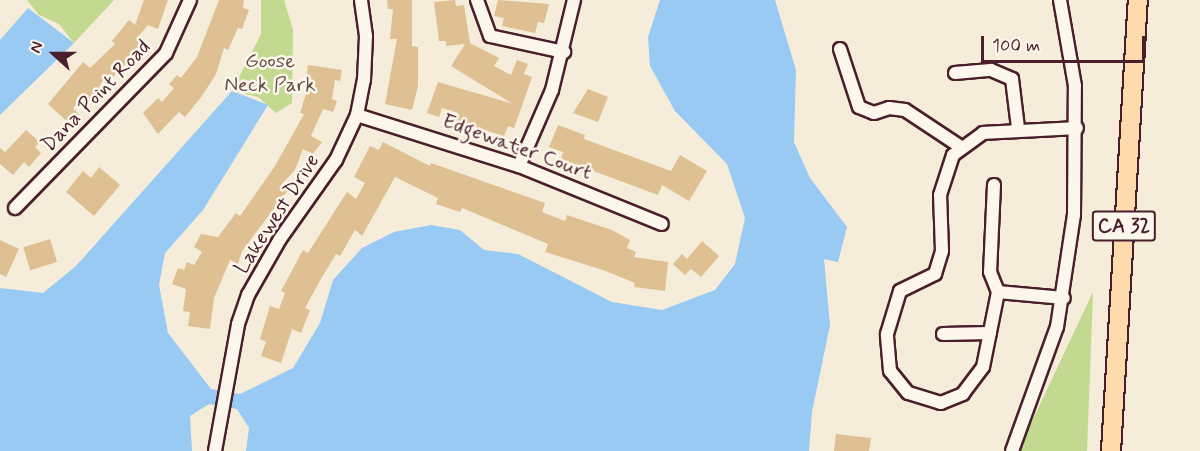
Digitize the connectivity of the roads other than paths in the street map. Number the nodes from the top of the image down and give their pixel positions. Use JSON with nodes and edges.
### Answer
{"nodes":[{"id":1,"x":190,"y":0,"type":"edge"},
{"id":2,"x":362,"y":0,"type":"edge"},
{"id":3,"x":477,"y":0,"type":"edge"},
{"id":4,"x":574,"y":0,"type":"edge"},
{"id":5,"x":1060,"y":0,"type":"edge"},
{"id":6,"x":1138,"y":0,"type":"edge"},
{"id":7,"x":840,"y":49,"type":"dead end"},
{"id":8,"x":564,"y":52,"type":"junction"},
{"id":9,"x":955,"y":73,"type":"dead end"},
{"id":10,"x":357,"y":115,"type":"junction"},
{"id":11,"x":1018,"y":128,"type":"junction"},
{"id":12,"x":1077,"y":128,"type":"junction"},
{"id":13,"x":961,"y":147,"type":"junction"},
{"id":14,"x":519,"y":166,"type":"junction"},
{"id":15,"x":994,"y":185,"type":"dead end"},
{"id":16,"x":15,"y":208,"type":"dead end"},
{"id":17,"x":662,"y":224,"type":"dead end"},
{"id":18,"x":998,"y":292,"type":"junction"},
{"id":19,"x":1064,"y":298,"type":"junction"},
{"id":20,"x":990,"y":333,"type":"junction"},
{"id":21,"x":943,"y":334,"type":"dead end"},
{"id":22,"x":215,"y":451,"type":"edge"},
{"id":23,"x":1012,"y":451,"type":"edge"},
{"id":24,"x":1111,"y":451,"type":"edge"}],
"edges":[{"from":1,"to":16,"type":"street","name":"Dana Point Road"},
{"from":2,"to":10,"type":"street","name":"Lakewest Drive"},
{"from":3,"to":8,"type":"street"},
{"from":4,"to":8,"type":"street"},
{"from":5,"to":12,"type":"street"},
{"from":6,"to":24,"type":"main road","number":"CA 32"},
{"from":7,"to":13,"type":"street"},
{"from":8,"to":14,"type":"street"},
{"from":9,"to":11,"type":"street"},
{"from":10,"to":14,"type":"street","name":"Edgewater Court"},
{"from":10,"to":22,"type":"street","name":"Lakewest Drive"},
{"from":11,"to":12,"type":"street"},
{"from":11,"to":13,"type":"street"},
{"from":12,"to":19,"type":"street"},
{"from":13,"to":20,"type":"street"},
{"from":14,"to":17,"type":"street","name":"Edgewater Court"},
{"from":15,"to":18,"type":"street"},
{"from":18,"to":19,"type":"street"},
{"from":18,"to":20,"type":"street"},
{"from":19,"to":23,"type":"street"},
{"from":20,"to":21,"type":"street"}]}
